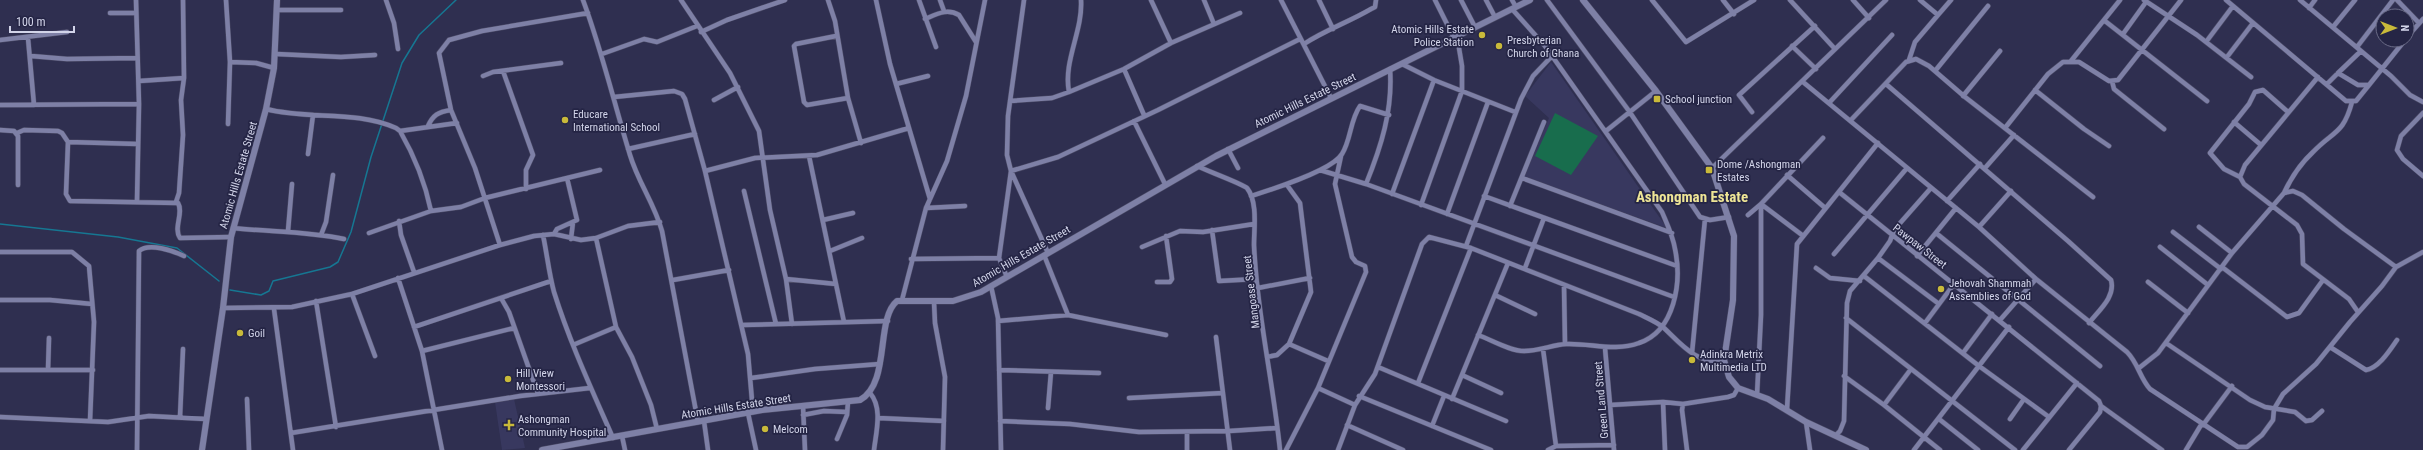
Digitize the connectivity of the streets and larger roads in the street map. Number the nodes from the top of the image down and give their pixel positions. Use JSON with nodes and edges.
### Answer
{"nodes":[{"id":1,"x":136,"y":0,"type":"edge"},
{"id":2,"x":183,"y":0,"type":"edge"},
{"id":3,"x":226,"y":0,"type":"edge"},
{"id":4,"x":277,"y":0,"type":"edge"},
{"id":5,"x":386,"y":0,"type":"edge"},
{"id":6,"x":583,"y":0,"type":"edge"},
{"id":7,"x":681,"y":0,"type":"edge"},
{"id":8,"x":785,"y":0,"type":"edge"},
{"id":9,"x":828,"y":0,"type":"edge"},
{"id":10,"x":876,"y":0,"type":"edge"},
{"id":11,"x":918,"y":0,"type":"edge"},
{"id":12,"x":940,"y":0,"type":"edge"},
{"id":13,"x":985,"y":0,"type":"edge"},
{"id":14,"x":1024,"y":0,"type":"edge"},
{"id":15,"x":1081,"y":0,"type":"edge"},
{"id":16,"x":1151,"y":0,"type":"edge"},
{"id":17,"x":1204,"y":0,"type":"edge"},
{"id":18,"x":1281,"y":0,"type":"edge"},
{"id":19,"x":1319,"y":0,"type":"edge"},
{"id":20,"x":1376,"y":0,"type":"edge"},
{"id":21,"x":1435,"y":0,"type":"edge"},
{"id":22,"x":1461,"y":0,"type":"edge"},
{"id":23,"x":1486,"y":0,"type":"edge"},
{"id":24,"x":1512,"y":0,"type":"edge"},
{"id":25,"x":1530,"y":0,"type":"edge"},
{"id":26,"x":1547,"y":0,"type":"edge"},
{"id":27,"x":1584,"y":0,"type":"edge"},
{"id":28,"x":1652,"y":0,"type":"edge"},
{"id":29,"x":1723,"y":0,"type":"edge"},
{"id":30,"x":1754,"y":0,"type":"edge"},
{"id":31,"x":1790,"y":0,"type":"edge"},
{"id":32,"x":1852,"y":0,"type":"edge"},
{"id":33,"x":1886,"y":0,"type":"edge"},
{"id":34,"x":1920,"y":0,"type":"edge"},
{"id":35,"x":1951,"y":0,"type":"edge"},
{"id":36,"x":2120,"y":0,"type":"edge"},
{"id":37,"x":2181,"y":0,"type":"edge"},
{"id":38,"x":2226,"y":0,"type":"edge"},
{"id":39,"x":2300,"y":0,"type":"edge"},
{"id":40,"x":2315,"y":0,"type":"edge"},
{"id":41,"x":2355,"y":0,"type":"edge"},
{"id":42,"x":2393,"y":0,"type":"edge"},
{"id":43,"x":2397,"y":0,"type":"edge"},
{"id":44,"x":2145,"y":1,"type":"edge"},
{"id":45,"x":1988,"y":6,"type":"dead end"},
{"id":46,"x":2233,"y":6,"type":"junction"},
{"id":47,"x":1514,"y":8,"type":"junction"},
{"id":48,"x":2309,"y":8,"type":"junction"},
{"id":49,"x":277,"y":10,"type":"junction"},
{"id":50,"x":341,"y":10,"type":"dead end"},
{"id":51,"x":944,"y":12,"type":"junction"},
{"id":52,"x":110,"y":13,"type":"dead end"},
{"id":53,"x":136,"y":13,"type":"junction"},
{"id":54,"x":588,"y":13,"type":"junction"},
{"id":55,"x":1240,"y":13,"type":"dead end"},
{"id":56,"x":1734,"y":14,"type":"junction"},
{"id":57,"x":1938,"y":15,"type":"junction"},
{"id":58,"x":2168,"y":16,"type":"junction"},
{"id":59,"x":1495,"y":17,"type":"junction"},
{"id":60,"x":1869,"y":18,"type":"junction"},
{"id":61,"x":925,"y":19,"type":"junction"},
{"id":62,"x":2105,"y":21,"type":"junction"},
{"id":63,"x":2421,"y":21,"type":"edge"},
{"id":64,"x":2253,"y":23,"type":"junction"},
{"id":65,"x":1214,"y":24,"type":"junction"},
{"id":66,"x":697,"y":26,"type":"junction"},
{"id":67,"x":1815,"y":26,"type":"junction"},
{"id":68,"x":1476,"y":27,"type":"junction"},
{"id":69,"x":2333,"y":27,"type":"junction"},
{"id":70,"x":1333,"y":29,"type":"junction"},
{"id":71,"x":67,"y":32,"type":"dead end"},
{"id":72,"x":701,"y":32,"type":"junction"},
{"id":73,"x":2123,"y":34,"type":"junction"},
{"id":74,"x":1892,"y":35,"type":"dead end"},
{"id":75,"x":836,"y":36,"type":"junction"},
{"id":76,"x":1456,"y":37,"type":"junction"},
{"id":77,"x":28,"y":38,"type":"junction"},
{"id":78,"x":1300,"y":39,"type":"junction"},
{"id":79,"x":0,"y":40,"type":"edge"},
{"id":80,"x":976,"y":42,"type":"junction"},
{"id":81,"x":2206,"y":42,"type":"junction"},
{"id":82,"x":1171,"y":43,"type":"junction"},
{"id":83,"x":1304,"y":44,"type":"junction"},
{"id":84,"x":1792,"y":46,"type":"junction"},
{"id":85,"x":936,"y":47,"type":"dead end"},
{"id":86,"x":2142,"y":48,"type":"junction"},
{"id":87,"x":2399,"y":48,"type":"edge"},
{"id":88,"x":398,"y":49,"type":"dead end"},
{"id":89,"x":1835,"y":49,"type":"junction"},
{"id":90,"x":2359,"y":49,"type":"junction"},
{"id":91,"x":2000,"y":51,"type":"dead end"},
{"id":92,"x":276,"y":54,"type":"junction"},
{"id":93,"x":602,"y":54,"type":"junction"},
{"id":94,"x":375,"y":55,"type":"dead end"},
{"id":95,"x":31,"y":56,"type":"junction"},
{"id":96,"x":1552,"y":56,"type":"junction"},
{"id":97,"x":2227,"y":57,"type":"junction"},
{"id":98,"x":137,"y":58,"type":"junction"},
{"id":99,"x":1909,"y":60,"type":"junction"},
{"id":100,"x":2071,"y":61,"type":"junction"},
{"id":101,"x":230,"y":62,"type":"junction"},
{"id":102,"x":561,"y":62,"type":"dead end"},
{"id":103,"x":1402,"y":64,"type":"junction"},
{"id":104,"x":274,"y":68,"type":"junction"},
{"id":105,"x":1124,"y":69,"type":"junction"},
{"id":106,"x":2382,"y":69,"type":"junction"},
{"id":107,"x":1390,"y":70,"type":"junction"},
{"id":108,"x":1816,"y":70,"type":"junction"},
{"id":109,"x":503,"y":71,"type":"junction"},
{"id":110,"x":1935,"y":71,"type":"junction"},
{"id":111,"x":2338,"y":73,"type":"junction"},
{"id":112,"x":483,"y":76,"type":"dead end"},
{"id":113,"x":928,"y":76,"type":"dead end"},
{"id":114,"x":2251,"y":77,"type":"dead end"},
{"id":115,"x":2318,"y":77,"type":"junction"},
{"id":116,"x":184,"y":78,"type":"junction"},
{"id":117,"x":1434,"y":80,"type":"junction"},
{"id":118,"x":2112,"y":81,"type":"junction"},
{"id":119,"x":138,"y":82,"type":"junction"},
{"id":120,"x":1803,"y":82,"type":"junction"},
{"id":121,"x":896,"y":84,"type":"junction"},
{"id":122,"x":1886,"y":84,"type":"junction"},
{"id":123,"x":2327,"y":84,"type":"junction"},
{"id":124,"x":2369,"y":85,"type":"junction"},
{"id":125,"x":738,"y":87,"type":"junction"},
{"id":126,"x":1462,"y":90,"type":"junction"},
{"id":127,"x":2035,"y":90,"type":"junction"},
{"id":128,"x":1656,"y":91,"type":"junction"},
{"id":129,"x":1069,"y":92,"type":"junction"},
{"id":130,"x":1963,"y":96,"type":"junction"},
{"id":131,"x":614,"y":97,"type":"junction"},
{"id":132,"x":848,"y":98,"type":"junction"},
{"id":133,"x":1331,"y":98,"type":"junction"},
{"id":134,"x":714,"y":100,"type":"dead end"},
{"id":135,"x":1010,"y":101,"type":"junction"},
{"id":136,"x":2207,"y":101,"type":"dead end"},
{"id":137,"x":1488,"y":102,"type":"junction"},
{"id":138,"x":2352,"y":102,"type":"junction"},
{"id":139,"x":1830,"y":103,"type":"junction"},
{"id":140,"x":2422,"y":103,"type":"edge"},
{"id":141,"x":139,"y":104,"type":"junction"},
{"id":142,"x":0,"y":105,"type":"edge"},
{"id":143,"x":34,"y":105,"type":"junction"},
{"id":144,"x":266,"y":109,"type":"junction"},
{"id":145,"x":450,"y":110,"type":"junction"},
{"id":146,"x":1630,"y":111,"type":"junction"},
{"id":147,"x":1515,"y":112,"type":"junction"},
{"id":148,"x":1752,"y":112,"type":"dead end"},
{"id":149,"x":2288,"y":112,"type":"junction"},
{"id":150,"x":2423,"y":113,"type":"edge"},
{"id":151,"x":314,"y":115,"type":"junction"},
{"id":152,"x":1144,"y":115,"type":"junction"},
{"id":153,"x":1389,"y":115,"type":"junction"},
{"id":154,"x":1851,"y":120,"type":"junction"},
{"id":155,"x":1134,"y":121,"type":"junction"},
{"id":156,"x":1544,"y":122,"type":"dead end"},
{"id":157,"x":2234,"y":122,"type":"junction"},
{"id":158,"x":457,"y":123,"type":"junction"},
{"id":159,"x":228,"y":124,"type":"dead end"},
{"id":160,"x":428,"y":126,"type":"junction"},
{"id":161,"x":909,"y":128,"type":"junction"},
{"id":162,"x":2005,"y":128,"type":"junction"},
{"id":163,"x":2164,"y":129,"type":"dead end"},
{"id":164,"x":0,"y":130,"type":"edge"},
{"id":165,"x":400,"y":131,"type":"junction"},
{"id":166,"x":1606,"y":131,"type":"junction"},
{"id":167,"x":17,"y":133,"type":"junction"},
{"id":168,"x":695,"y":134,"type":"junction"},
{"id":169,"x":2014,"y":135,"type":"junction"},
{"id":170,"x":1823,"y":138,"type":"dead end"},
{"id":171,"x":68,"y":142,"type":"junction"},
{"id":172,"x":861,"y":143,"type":"junction"},
{"id":173,"x":1878,"y":143,"type":"junction"},
{"id":174,"x":138,"y":144,"type":"junction"},
{"id":175,"x":2261,"y":145,"type":"junction"},
{"id":176,"x":2109,"y":146,"type":"dead end"},
{"id":177,"x":628,"y":149,"type":"junction"},
{"id":178,"x":1228,"y":149,"type":"junction"},
{"id":179,"x":308,"y":154,"type":"dead end"},
{"id":180,"x":809,"y":156,"type":"junction"},
{"id":181,"x":1341,"y":156,"type":"junction"},
{"id":182,"x":764,"y":157,"type":"junction"},
{"id":183,"x":1980,"y":164,"type":"junction"},
{"id":184,"x":1197,"y":166,"type":"junction"},
{"id":185,"x":1238,"y":168,"type":"dead end"},
{"id":186,"x":1712,"y":168,"type":"junction"},
{"id":187,"x":1907,"y":168,"type":"junction"},
{"id":188,"x":1985,"y":168,"type":"junction"},
{"id":189,"x":600,"y":170,"type":"dead end"},
{"id":190,"x":1320,"y":170,"type":"junction"},
{"id":191,"x":705,"y":171,"type":"junction"},
{"id":192,"x":1011,"y":171,"type":"junction"},
{"id":193,"x":1336,"y":174,"type":"junction"},
{"id":194,"x":1788,"y":174,"type":"junction"},
{"id":195,"x":334,"y":175,"type":"dead end"},
{"id":196,"x":2240,"y":176,"type":"junction"},
{"id":197,"x":2423,"y":176,"type":"edge"},
{"id":198,"x":567,"y":178,"type":"junction"},
{"id":199,"x":1522,"y":178,"type":"junction"},
{"id":200,"x":292,"y":184,"type":"dead end"},
{"id":201,"x":1165,"y":184,"type":"junction"},
{"id":202,"x":1366,"y":184,"type":"junction"},
{"id":203,"x":18,"y":185,"type":"dead end"},
{"id":204,"x":1287,"y":185,"type":"junction"},
{"id":205,"x":1931,"y":188,"type":"junction"},
{"id":206,"x":526,"y":189,"type":"junction"},
{"id":207,"x":744,"y":191,"type":"dead end"},
{"id":208,"x":2011,"y":191,"type":"junction"},
{"id":209,"x":1839,"y":192,"type":"junction"},
{"id":210,"x":2284,"y":193,"type":"junction"},
{"id":211,"x":1392,"y":194,"type":"junction"},
{"id":212,"x":1251,"y":196,"type":"junction"},
{"id":213,"x":1484,"y":196,"type":"junction"},
{"id":214,"x":2093,"y":197,"type":"dead end"},
{"id":215,"x":485,"y":198,"type":"junction"},
{"id":216,"x":930,"y":199,"type":"junction"},
{"id":217,"x":137,"y":201,"type":"junction"},
{"id":218,"x":1947,"y":201,"type":"junction"},
{"id":219,"x":176,"y":202,"type":"junction"},
{"id":220,"x":1761,"y":204,"type":"junction"},
{"id":221,"x":2273,"y":204,"type":"junction"},
{"id":222,"x":965,"y":206,"type":"dead end"},
{"id":223,"x":1421,"y":206,"type":"junction"},
{"id":224,"x":1510,"y":206,"type":"junction"},
{"id":225,"x":1824,"y":207,"type":"junction"},
{"id":226,"x":926,"y":208,"type":"junction"},
{"id":227,"x":1956,"y":208,"type":"junction"},
{"id":228,"x":431,"y":211,"type":"junction"},
{"id":229,"x":853,"y":213,"type":"dead end"},
{"id":230,"x":1447,"y":214,"type":"junction"},
{"id":231,"x":1748,"y":214,"type":"dead end"},
{"id":232,"x":1866,"y":216,"type":"junction"},
{"id":233,"x":1729,"y":217,"type":"junction"},
{"id":234,"x":1544,"y":218,"type":"junction"},
{"id":235,"x":1705,"y":219,"type":"junction"},
{"id":236,"x":823,"y":220,"type":"junction"},
{"id":237,"x":399,"y":221,"type":"junction"},
{"id":238,"x":573,"y":222,"type":"junction"},
{"id":239,"x":660,"y":222,"type":"junction"},
{"id":240,"x":1474,"y":223,"type":"junction"},
{"id":241,"x":1254,"y":224,"type":"junction"},
{"id":242,"x":1978,"y":227,"type":"junction"},
{"id":243,"x":2199,"y":227,"type":"dead end"},
{"id":244,"x":233,"y":228,"type":"junction"},
{"id":245,"x":1212,"y":230,"type":"junction"},
{"id":246,"x":288,"y":231,"type":"junction"},
{"id":247,"x":2173,"y":232,"type":"dead end"},
{"id":248,"x":369,"y":233,"type":"dead end"},
{"id":249,"x":1936,"y":233,"type":"junction"},
{"id":250,"x":321,"y":234,"type":"junction"},
{"id":251,"x":554,"y":234,"type":"junction"},
{"id":252,"x":1672,"y":234,"type":"junction"},
{"id":253,"x":542,"y":235,"type":"junction"},
{"id":254,"x":1802,"y":235,"type":"junction"},
{"id":255,"x":1891,"y":235,"type":"junction"},
{"id":256,"x":1166,"y":236,"type":"junction"},
{"id":257,"x":231,"y":237,"type":"junction"},
{"id":258,"x":596,"y":238,"type":"junction"},
{"id":259,"x":862,"y":238,"type":"dead end"},
{"id":260,"x":344,"y":239,"type":"dead end"},
{"id":261,"x":571,"y":239,"type":"junction"},
{"id":262,"x":500,"y":245,"type":"junction"},
{"id":263,"x":1466,"y":246,"type":"junction"},
{"id":264,"x":1535,"y":246,"type":"junction"},
{"id":265,"x":1142,"y":247,"type":"dead end"},
{"id":266,"x":2160,"y":247,"type":"dead end"},
{"id":267,"x":1471,"y":248,"type":"junction"},
{"id":268,"x":0,"y":252,"type":"edge"},
{"id":269,"x":830,"y":252,"type":"junction"},
{"id":270,"x":2423,"y":252,"type":"edge"},
{"id":271,"x":2232,"y":253,"type":"junction"},
{"id":272,"x":1046,"y":254,"type":"junction"},
{"id":273,"x":1834,"y":254,"type":"dead end"},
{"id":274,"x":184,"y":256,"type":"dead end"},
{"id":275,"x":1918,"y":256,"type":"junction"},
{"id":276,"x":912,"y":258,"type":"junction"},
{"id":277,"x":999,"y":258,"type":"junction"},
{"id":278,"x":1878,"y":258,"type":"junction"},
{"id":279,"x":1508,"y":263,"type":"junction"},
{"id":280,"x":1677,"y":266,"type":"junction"},
{"id":281,"x":2396,"y":267,"type":"junction"},
{"id":282,"x":1524,"y":268,"type":"junction"},
{"id":283,"x":1816,"y":268,"type":"dead end"},
{"id":284,"x":2222,"y":268,"type":"junction"},
{"id":285,"x":729,"y":270,"type":"junction"},
{"id":286,"x":414,"y":272,"type":"junction"},
{"id":287,"x":1864,"y":276,"type":"junction"},
{"id":288,"x":398,"y":278,"type":"junction"},
{"id":289,"x":1007,"y":278,"type":"junction"},
{"id":290,"x":1310,"y":278,"type":"junction"},
{"id":291,"x":786,"y":279,"type":"junction"},
{"id":292,"x":2036,"y":279,"type":"junction"},
{"id":293,"x":672,"y":280,"type":"junction"},
{"id":294,"x":1256,"y":280,"type":"junction"},
{"id":295,"x":2322,"y":280,"type":"junction"},
{"id":296,"x":552,"y":281,"type":"junction"},
{"id":297,"x":1860,"y":281,"type":"junction"},
{"id":298,"x":1157,"y":282,"type":"dead end"},
{"id":299,"x":2148,"y":282,"type":"dead end"},
{"id":300,"x":836,"y":284,"type":"junction"},
{"id":301,"x":1954,"y":284,"type":"junction"},
{"id":302,"x":1564,"y":285,"type":"junction"},
{"id":303,"x":2208,"y":285,"type":"junction"},
{"id":304,"x":991,"y":286,"type":"junction"},
{"id":305,"x":1258,"y":288,"type":"junction"},
{"id":306,"x":352,"y":294,"type":"junction"},
{"id":307,"x":1495,"y":295,"type":"junction"},
{"id":308,"x":1674,"y":297,"type":"junction"},
{"id":309,"x":501,"y":298,"type":"junction"},
{"id":310,"x":0,"y":300,"type":"edge"},
{"id":311,"x":902,"y":300,"type":"junction"},
{"id":312,"x":2018,"y":300,"type":"junction"},
{"id":313,"x":316,"y":302,"type":"junction"},
{"id":314,"x":934,"y":302,"type":"junction"},
{"id":315,"x":92,"y":304,"type":"junction"},
{"id":316,"x":1939,"y":304,"type":"junction"},
{"id":317,"x":223,"y":308,"type":"junction"},
{"id":318,"x":274,"y":309,"type":"junction"},
{"id":319,"x":2358,"y":312,"type":"junction"},
{"id":320,"x":2188,"y":313,"type":"junction"},
{"id":321,"x":1068,"y":314,"type":"junction"},
{"id":322,"x":1535,"y":314,"type":"dead end"},
{"id":323,"x":1992,"y":314,"type":"junction"},
{"id":324,"x":1846,"y":318,"type":"junction"},
{"id":325,"x":2000,"y":320,"type":"junction"},
{"id":326,"x":888,"y":321,"type":"junction"},
{"id":327,"x":998,"y":321,"type":"junction"},
{"id":328,"x":844,"y":322,"type":"junction"},
{"id":329,"x":1925,"y":323,"type":"junction"},
{"id":330,"x":2089,"y":323,"type":"junction"},
{"id":331,"x":776,"y":324,"type":"junction"},
{"id":332,"x":792,"y":324,"type":"junction"},
{"id":333,"x":742,"y":325,"type":"junction"},
{"id":334,"x":414,"y":326,"type":"junction"},
{"id":335,"x":616,"y":327,"type":"junction"},
{"id":336,"x":1663,"y":327,"type":"junction"},
{"id":337,"x":2009,"y":327,"type":"junction"},
{"id":338,"x":514,"y":328,"type":"junction"},
{"id":339,"x":1166,"y":335,"type":"dead end"},
{"id":340,"x":1478,"y":335,"type":"junction"},
{"id":341,"x":1216,"y":337,"type":"dead end"},
{"id":342,"x":49,"y":338,"type":"dead end"},
{"id":343,"x":2397,"y":340,"type":"dead end"},
{"id":344,"x":2166,"y":343,"type":"junction"},
{"id":345,"x":1289,"y":344,"type":"junction"},
{"id":346,"x":1565,"y":344,"type":"junction"},
{"id":347,"x":574,"y":345,"type":"junction"},
{"id":348,"x":2330,"y":347,"type":"junction"},
{"id":349,"x":1605,"y":348,"type":"junction"},
{"id":350,"x":183,"y":349,"type":"dead end"},
{"id":351,"x":1543,"y":349,"type":"junction"},
{"id":352,"x":422,"y":351,"type":"junction"},
{"id":353,"x":1692,"y":353,"type":"junction"},
{"id":354,"x":1963,"y":353,"type":"junction"},
{"id":355,"x":375,"y":356,"type":"dead end"},
{"id":356,"x":1268,"y":357,"type":"junction"},
{"id":357,"x":1724,"y":360,"type":"junction"},
{"id":358,"x":1328,"y":361,"type":"junction"},
{"id":359,"x":880,"y":364,"type":"junction"},
{"id":360,"x":1979,"y":366,"type":"junction"},
{"id":361,"x":2100,"y":366,"type":"dead end"},
{"id":362,"x":1378,"y":367,"type":"junction"},
{"id":363,"x":2139,"y":368,"type":"junction"},
{"id":364,"x":1911,"y":369,"type":"junction"},
{"id":365,"x":0,"y":370,"type":"edge"},
{"id":366,"x":48,"y":370,"type":"junction"},
{"id":367,"x":93,"y":370,"type":"junction"},
{"id":368,"x":999,"y":370,"type":"junction"},
{"id":369,"x":1050,"y":372,"type":"junction"},
{"id":370,"x":1099,"y":373,"type":"dead end"},
{"id":371,"x":1462,"y":375,"type":"junction"},
{"id":372,"x":1844,"y":376,"type":"junction"},
{"id":373,"x":751,"y":378,"type":"junction"},
{"id":374,"x":1418,"y":383,"type":"junction"},
{"id":375,"x":2077,"y":383,"type":"junction"},
{"id":376,"x":2232,"y":386,"type":"junction"},
{"id":377,"x":590,"y":388,"type":"junction"},
{"id":378,"x":1318,"y":388,"type":"junction"},
{"id":379,"x":1738,"y":388,"type":"junction"},
{"id":380,"x":1501,"y":392,"type":"dead end"},
{"id":381,"x":870,"y":393,"type":"junction"},
{"id":382,"x":1223,"y":393,"type":"junction"},
{"id":383,"x":538,"y":394,"type":"junction"},
{"id":384,"x":1756,"y":395,"type":"junction"},
{"id":385,"x":1360,"y":396,"type":"junction"},
{"id":386,"x":1444,"y":396,"type":"junction"},
{"id":387,"x":1129,"y":398,"type":"dead end"},
{"id":388,"x":1452,"y":398,"type":"junction"},
{"id":389,"x":247,"y":399,"type":"dead end"},
{"id":390,"x":2024,"y":399,"type":"junction"},
{"id":391,"x":848,"y":402,"type":"junction"},
{"id":392,"x":1663,"y":402,"type":"junction"},
{"id":393,"x":1953,"y":402,"type":"junction"},
{"id":394,"x":1355,"y":404,"type":"junction"},
{"id":395,"x":1684,"y":404,"type":"junction"},
{"id":396,"x":1610,"y":405,"type":"junction"},
{"id":397,"x":1884,"y":405,"type":"junction"},
{"id":398,"x":803,"y":406,"type":"junction"},
{"id":399,"x":2101,"y":406,"type":"junction"},
{"id":400,"x":1048,"y":408,"type":"dead end"},
{"id":401,"x":1787,"y":409,"type":"junction"},
{"id":402,"x":434,"y":410,"type":"junction"},
{"id":403,"x":2274,"y":410,"type":"junction"},
{"id":404,"x":2322,"y":411,"type":"dead end"},
{"id":405,"x":847,"y":412,"type":"junction"},
{"id":406,"x":751,"y":413,"type":"junction"},
{"id":407,"x":803,"y":415,"type":"junction"},
{"id":408,"x":0,"y":417,"type":"edge"},
{"id":409,"x":138,"y":417,"type":"junction"},
{"id":410,"x":180,"y":417,"type":"junction"},
{"id":411,"x":2049,"y":417,"type":"junction"},
{"id":412,"x":878,"y":418,"type":"junction"},
{"id":413,"x":206,"y":419,"type":"junction"},
{"id":414,"x":1939,"y":419,"type":"junction"},
{"id":415,"x":2010,"y":419,"type":"dead end"},
{"id":416,"x":90,"y":421,"type":"junction"},
{"id":417,"x":944,"y":421,"type":"junction"},
{"id":418,"x":1000,"y":421,"type":"junction"},
{"id":419,"x":1506,"y":421,"type":"dead end"},
{"id":420,"x":701,"y":422,"type":"junction"},
{"id":421,"x":1806,"y":422,"type":"junction"},
{"id":422,"x":1347,"y":425,"type":"junction"},
{"id":423,"x":2202,"y":425,"type":"junction"},
{"id":424,"x":1432,"y":426,"type":"junction"},
{"id":425,"x":336,"y":427,"type":"junction"},
{"id":426,"x":1278,"y":428,"type":"junction"},
{"id":427,"x":657,"y":429,"type":"junction"},
{"id":428,"x":1229,"y":431,"type":"junction"},
{"id":429,"x":1187,"y":432,"type":"junction"},
{"id":430,"x":291,"y":433,"type":"junction"},
{"id":431,"x":1836,"y":435,"type":"junction"},
{"id":432,"x":622,"y":436,"type":"junction"},
{"id":433,"x":613,"y":438,"type":"junction"},
{"id":434,"x":1924,"y":438,"type":"junction"},
{"id":435,"x":837,"y":439,"type":"dead end"},
{"id":436,"x":1556,"y":446,"type":"junction"},
{"id":437,"x":1614,"y":447,"type":"edge"},
{"id":438,"x":1482,"y":448,"type":"edge"},
{"id":439,"x":137,"y":450,"type":"edge"},
{"id":440,"x":202,"y":450,"type":"edge"},
{"id":441,"x":249,"y":450,"type":"edge"},
{"id":442,"x":293,"y":450,"type":"edge"},
{"id":443,"x":442,"y":450,"type":"edge"},
{"id":444,"x":542,"y":450,"type":"edge"},
{"id":445,"x":625,"y":450,"type":"edge"},
{"id":446,"x":708,"y":450,"type":"edge"},
{"id":447,"x":756,"y":450,"type":"edge"},
{"id":448,"x":805,"y":450,"type":"edge"},
{"id":449,"x":874,"y":450,"type":"edge"},
{"id":450,"x":943,"y":450,"type":"edge"},
{"id":451,"x":1001,"y":450,"type":"edge"},
{"id":452,"x":1187,"y":450,"type":"edge"},
{"id":453,"x":1230,"y":450,"type":"edge"},
{"id":454,"x":1280,"y":450,"type":"edge"},
{"id":455,"x":1286,"y":450,"type":"edge"},
{"id":456,"x":1338,"y":450,"type":"edge"},
{"id":457,"x":1403,"y":450,"type":"edge"},
{"id":458,"x":1491,"y":450,"type":"edge"},
{"id":459,"x":1548,"y":450,"type":"edge"},
{"id":460,"x":1665,"y":450,"type":"edge"},
{"id":461,"x":1687,"y":450,"type":"edge"},
{"id":462,"x":1810,"y":450,"type":"edge"},
{"id":463,"x":1866,"y":450,"type":"edge"},
{"id":464,"x":1914,"y":450,"type":"edge"},
{"id":465,"x":1940,"y":450,"type":"edge"},
{"id":466,"x":1978,"y":450,"type":"edge"},
{"id":467,"x":2015,"y":450,"type":"edge"},
{"id":468,"x":2023,"y":450,"type":"edge"},
{"id":469,"x":2069,"y":450,"type":"edge"},
{"id":470,"x":2162,"y":450,"type":"edge"},
{"id":471,"x":2186,"y":450,"type":"edge"}],
"edges":[{"from":1,"to":53,"type":"street"},
{"from":2,"to":116,"type":"street"},
{"from":3,"to":101,"type":"street"},
{"from":4,"to":49,"type":"street","name":"Atomic Hills Estate Street"},
{"from":5,"to":88,"type":"street"},
{"from":6,"to":54,"type":"street"},
{"from":7,"to":66,"type":"street"},
{"from":8,"to":72,"type":"street"},
{"from":9,"to":75,"type":"street"},
{"from":10,"to":121,"type":"street"},
{"from":11,"to":61,"type":"street"},
{"from":12,"to":51,"type":"street"},
{"from":13,"to":80,"type":"street"},
{"from":14,"to":135,"type":"street"},
{"from":15,"to":129,"type":"street"},
{"from":16,"to":82,"type":"street"},
{"from":17,"to":65,"type":"street"},
{"from":18,"to":78,"type":"street"},
{"from":19,"to":70,"type":"street"},
{"from":20,"to":70,"type":"street"},
{"from":21,"to":76,"type":"street"},
{"from":22,"to":68,"type":"street"},
{"from":23,"to":59,"type":"street"},
{"from":24,"to":47,"type":"street"},
{"from":25,"to":47,"type":"street","name":"Atomic Hills Estate Street"},
{"from":26,"to":146,"type":"street"},
{"from":27,"to":128,"type":"street"},
{"from":28,"to":56,"type":"street"},
{"from":29,"to":56,"type":"street"},
{"from":30,"to":56,"type":"street"},
{"from":31,"to":67,"type":"street"},
{"from":32,"to":60,"type":"street"},
{"from":33,"to":60,"type":"street"},
{"from":34,"to":57,"type":"street"},
{"from":35,"to":57,"type":"street"},
{"from":36,"to":62,"type":"street"},
{"from":37,"to":58,"type":"street"},
{"from":38,"to":46,"type":"street"},
{"from":39,"to":48,"type":"street"},
{"from":40,"to":48,"type":"street"},
{"from":41,"to":69,"type":"street"},
{"from":42,"to":90,"type":"street"},
{"from":43,"to":63,"type":"street"},
{"from":44,"to":58,"type":"street"},
{"from":44,"to":73,"type":"street"},
{"from":45,"to":110,"type":"street"},
{"from":46,"to":64,"type":"street"},
{"from":46,"to":81,"type":"street"},
{"from":47,"to":59,"type":"street","name":"Atomic Hills Estate Street"},
{"from":47,"to":96,"type":"street"},
{"from":48,"to":69,"type":"street"},
{"from":49,"to":50,"type":"street"},
{"from":49,"to":92,"type":"street","name":"Atomic Hills Estate Street"},
{"from":51,"to":61,"type":"street"},
{"from":51,"to":80,"type":"street"},
{"from":52,"to":53,"type":"street"},
{"from":53,"to":98,"type":"street"},
{"from":54,"to":93,"type":"street"},
{"from":54,"to":145,"type":"street"},
{"from":55,"to":65,"type":"street"},
{"from":57,"to":99,"type":"street"},
{"from":58,"to":81,"type":"street"},
{"from":58,"to":86,"type":"street"},
{"from":59,"to":68,"type":"street","name":"Atomic Hills Estate Street"},
{"from":60,"to":89,"type":"street"},
{"from":61,"to":85,"type":"street"},
{"from":62,"to":73,"type":"street"},
{"from":62,"to":100,"type":"street"},
{"from":64,"to":97,"type":"street"},
{"from":64,"to":115,"type":"street"},
{"from":65,"to":82,"type":"street"},
{"from":66,"to":72,"type":"street"},
{"from":66,"to":93,"type":"street"},
{"from":67,"to":84,"type":"street"},
{"from":67,"to":89,"type":"street"},
{"from":68,"to":76,"type":"street","name":"Atomic Hills Estate Street"},
{"from":69,"to":90,"type":"street"},
{"from":70,"to":83,"type":"street"},
{"from":71,"to":77,"type":"street"},
{"from":72,"to":125,"type":"street"},
{"from":73,"to":86,"type":"street"},
{"from":74,"to":139,"type":"street"},
{"from":75,"to":132,"type":"street"},
{"from":75,"to":132,"type":"street"},
{"from":76,"to":103,"type":"street","name":"Atomic Hills Estate Street"},
{"from":76,"to":126,"type":"street"},
{"from":77,"to":79,"type":"street"},
{"from":77,"to":95,"type":"street"},
{"from":78,"to":83,"type":"street"},
{"from":78,"to":152,"type":"street"},
{"from":80,"to":216,"type":"street"},
{"from":81,"to":97,"type":"street"},
{"from":82,"to":105,"type":"street"},
{"from":83,"to":133,"type":"street"},
{"from":84,"to":108,"type":"street"},
{"from":84,"to":148,"type":"street"},
{"from":86,"to":118,"type":"street"},
{"from":86,"to":136,"type":"street"},
{"from":87,"to":106,"type":"street"},
{"from":89,"to":108,"type":"street"},
{"from":90,"to":106,"type":"street"},
{"from":90,"to":111,"type":"street"},
{"from":91,"to":130,"type":"street"},
{"from":92,"to":94,"type":"street"},
{"from":92,"to":104,"type":"street","name":"Atomic Hills Estate Street"},
{"from":93,"to":131,"type":"street"},
{"from":95,"to":98,"type":"street"},
{"from":95,"to":143,"type":"street"},
{"from":96,"to":147,"type":"street"},
{"from":96,"to":166,"type":"street"},
{"from":97,"to":114,"type":"street"},
{"from":98,"to":119,"type":"street"},
{"from":99,"to":110,"type":"street"},
{"from":99,"to":122,"type":"street"},
{"from":100,"to":118,"type":"street"},
{"from":100,"to":127,"type":"street"},
{"from":101,"to":104,"type":"street"},
{"from":101,"to":159,"type":"street"},
{"from":102,"to":109,"type":"street"},
{"from":103,"to":107,"type":"street","name":"Atomic Hills Estate Street"},
{"from":103,"to":117,"type":"street"},
{"from":104,"to":144,"type":"street","name":"Atomic Hills Estate Street"},
{"from":105,"to":129,"type":"street"},
{"from":105,"to":152,"type":"street"},
{"from":106,"to":124,"type":"street"},
{"from":106,"to":140,"type":"street"},
{"from":107,"to":133,"type":"street","name":"Atomic Hills Estate Street"},
{"from":107,"to":153,"type":"street"},
{"from":108,"to":120,"type":"street"},
{"from":109,"to":112,"type":"street"},
{"from":109,"to":206,"type":"street"},
{"from":110,"to":130,"type":"street"},
{"from":111,"to":123,"type":"street"},
{"from":111,"to":124,"type":"street"},
{"from":113,"to":121,"type":"street"},
{"from":115,"to":123,"type":"street"},
{"from":115,"to":149,"type":"street"},
{"from":116,"to":119,"type":"street"},
{"from":116,"to":219,"type":"street"},
{"from":117,"to":126,"type":"street"},
{"from":117,"to":211,"type":"street"},
{"from":118,"to":163,"type":"street"},
{"from":119,"to":141,"type":"street"},
{"from":120,"to":139,"type":"street"},
{"from":120,"to":186,"type":"street"},
{"from":121,"to":161,"type":"street"},
{"from":122,"to":154,"type":"street"},
{"from":122,"to":183,"type":"street"},
{"from":123,"to":138,"type":"street"},
{"from":124,"to":138,"type":"street"},
{"from":125,"to":134,"type":"street"},
{"from":125,"to":182,"type":"street"},
{"from":126,"to":137,"type":"street"},
{"from":126,"to":223,"type":"street"},
{"from":127,"to":162,"type":"street"},
{"from":127,"to":176,"type":"street"},
{"from":128,"to":146,"type":"street"},
{"from":128,"to":186,"type":"street"},
{"from":129,"to":135,"type":"street"},
{"from":130,"to":162,"type":"street"},
{"from":131,"to":168,"type":"street"},
{"from":131,"to":177,"type":"street"},
{"from":132,"to":172,"type":"street"},
{"from":133,"to":178,"type":"street","name":"Atomic Hills Estate Street"},
{"from":135,"to":192,"type":"street"},
{"from":137,"to":147,"type":"street"},
{"from":137,"to":230,"type":"street"},
{"from":138,"to":210,"type":"street"},
{"from":139,"to":154,"type":"street"},
{"from":141,"to":143,"type":"street"},
{"from":141,"to":174,"type":"street"},
{"from":142,"to":143,"type":"street"},
{"from":144,"to":151,"type":"street"},
{"from":144,"to":244,"type":"street","name":"Atomic Hills Estate Street"},
{"from":145,"to":158,"type":"street"},
{"from":145,"to":160,"type":"street"},
{"from":146,"to":166,"type":"street"},
{"from":146,"to":235,"type":"street"},
{"from":147,"to":213,"type":"street"},
{"from":149,"to":157,"type":"street"},
{"from":149,"to":175,"type":"street"},
{"from":150,"to":197,"type":"street"},
{"from":151,"to":165,"type":"street"},
{"from":151,"to":179,"type":"street"},
{"from":152,"to":155,"type":"street"},
{"from":153,"to":181,"type":"street"},
{"from":153,"to":202,"type":"street"},
{"from":154,"to":173,"type":"street"},
{"from":155,"to":192,"type":"street"},
{"from":155,"to":201,"type":"street"},
{"from":156,"to":199,"type":"street"},
{"from":157,"to":175,"type":"street"},
{"from":157,"to":196,"type":"street"},
{"from":158,"to":160,"type":"street"},
{"from":158,"to":215,"type":"street"},
{"from":160,"to":165,"type":"street"},
{"from":161,"to":172,"type":"street"},
{"from":161,"to":216,"type":"street"},
{"from":162,"to":169,"type":"street"},
{"from":164,"to":167,"type":"street"},
{"from":165,"to":228,"type":"street"},
{"from":166,"to":252,"type":"street"},
{"from":167,"to":171,"type":"street"},
{"from":167,"to":203,"type":"street"},
{"from":168,"to":177,"type":"street"},
{"from":168,"to":191,"type":"street"},
{"from":169,"to":188,"type":"street"},
{"from":169,"to":214,"type":"street"},
{"from":170,"to":194,"type":"street"},
{"from":171,"to":174,"type":"street"},
{"from":171,"to":217,"type":"street"},
{"from":172,"to":180,"type":"street"},
{"from":173,"to":187,"type":"street"},
{"from":173,"to":209,"type":"street"},
{"from":174,"to":217,"type":"street"},
{"from":175,"to":196,"type":"street"},
{"from":177,"to":239,"type":"street"},
{"from":178,"to":184,"type":"street","name":"Atomic Hills Estate Street"},
{"from":178,"to":185,"type":"street"},
{"from":180,"to":182,"type":"street"},
{"from":180,"to":236,"type":"street"},
{"from":181,"to":190,"type":"street"},
{"from":181,"to":193,"type":"street"},
{"from":182,"to":191,"type":"street"},
{"from":182,"to":291,"type":"street"},
{"from":183,"to":188,"type":"street"},
{"from":183,"to":218,"type":"street"},
{"from":184,"to":201,"type":"street","name":"Atomic Hills Estate Street"},
{"from":184,"to":212,"type":"street"},
{"from":186,"to":233,"type":"street"},
{"from":187,"to":205,"type":"street"},
{"from":187,"to":232,"type":"street"},
{"from":188,"to":208,"type":"street"},
{"from":189,"to":198,"type":"street"},
{"from":190,"to":193,"type":"street"},
{"from":190,"to":204,"type":"street"},
{"from":191,"to":285,"type":"street"},
{"from":192,"to":272,"type":"street"},
{"from":192,"to":277,"type":"street"},
{"from":193,"to":202,"type":"street"},
{"from":193,"to":358,"type":"street"},
{"from":194,"to":220,"type":"street"},
{"from":194,"to":225,"type":"street"},
{"from":195,"to":250,"type":"street"},
{"from":196,"to":221,"type":"street"},
{"from":198,"to":206,"type":"street"},
{"from":198,"to":238,"type":"street"},
{"from":199,"to":224,"type":"street"},
{"from":199,"to":252,"type":"street"},
{"from":200,"to":246,"type":"street"},
{"from":201,"to":272,"type":"street","name":"Atomic Hills Estate Street"},
{"from":202,"to":211,"type":"street"},
{"from":204,"to":212,"type":"street"},
{"from":204,"to":290,"type":"street"},
{"from":205,"to":218,"type":"street"},
{"from":205,"to":255,"type":"street"},
{"from":206,"to":215,"type":"street"},
{"from":207,"to":331,"type":"street"},
{"from":208,"to":242,"type":"street"},
{"from":208,"to":330,"type":"street"},
{"from":209,"to":225,"type":"street"},
{"from":209,"to":232,"type":"street","name":"Pawpaw Street"},
{"from":210,"to":221,"type":"street"},
{"from":210,"to":281,"type":"street"},
{"from":211,"to":223,"type":"street"},
{"from":212,"to":241,"type":"street","name":"Mangoase Street"},
{"from":213,"to":224,"type":"street"},
{"from":213,"to":240,"type":"street"},
{"from":215,"to":228,"type":"street"},
{"from":215,"to":262,"type":"street"},
{"from":216,"to":226,"type":"street"},
{"from":217,"to":219,"type":"street"},
{"from":218,"to":227,"type":"street"},
{"from":219,"to":257,"type":"street"},
{"from":220,"to":231,"type":"street"},
{"from":220,"to":254,"type":"street"},
{"from":220,"to":384,"type":"street"},
{"from":221,"to":271,"type":"street"},
{"from":221,"to":295,"type":"street"},
{"from":222,"to":226,"type":"street"},
{"from":223,"to":230,"type":"street"},
{"from":224,"to":234,"type":"street"},
{"from":225,"to":254,"type":"street"},
{"from":226,"to":276,"type":"street"},
{"from":227,"to":242,"type":"street"},
{"from":227,"to":249,"type":"street"},
{"from":228,"to":237,"type":"street"},
{"from":229,"to":236,"type":"street"},
{"from":230,"to":240,"type":"street"},
{"from":232,"to":255,"type":"street","name":"Pawpaw Street"},
{"from":232,"to":273,"type":"street"},
{"from":233,"to":235,"type":"street"},
{"from":233,"to":357,"type":"street"},
{"from":234,"to":264,"type":"street"},
{"from":234,"to":280,"type":"street"},
{"from":235,"to":353,"type":"street"},
{"from":236,"to":269,"type":"street"},
{"from":237,"to":248,"type":"street"},
{"from":237,"to":286,"type":"street"},
{"from":238,"to":251,"type":"street"},
{"from":238,"to":261,"type":"street"},
{"from":239,"to":258,"type":"street"},
{"from":239,"to":293,"type":"street"},
{"from":240,"to":263,"type":"street"},
{"from":240,"to":264,"type":"street"},
{"from":241,"to":245,"type":"street"},
{"from":241,"to":294,"type":"street","name":"Mangoase Street"},
{"from":242,"to":292,"type":"street"},
{"from":243,"to":271,"type":"street"},
{"from":244,"to":246,"type":"street"},
{"from":244,"to":257,"type":"street","name":"Atomic Hills Estate Street"},
{"from":245,"to":256,"type":"street"},
{"from":245,"to":294,"type":"street"},
{"from":246,"to":250,"type":"street"},
{"from":247,"to":284,"type":"street"},
{"from":249,"to":275,"type":"street"},
{"from":249,"to":312,"type":"street"},
{"from":250,"to":260,"type":"street"},
{"from":251,"to":253,"type":"street"},
{"from":251,"to":261,"type":"street"},
{"from":252,"to":280,"type":"street"},
{"from":253,"to":262,"type":"street"},
{"from":253,"to":296,"type":"street"},
{"from":254,"to":401,"type":"street"},
{"from":255,"to":275,"type":"street","name":"Pawpaw Street"},
{"from":255,"to":278,"type":"street"},
{"from":256,"to":265,"type":"street"},
{"from":256,"to":298,"type":"street"},
{"from":257,"to":317,"type":"street","name":"Atomic Hills Estate Street"},
{"from":258,"to":261,"type":"street"},
{"from":258,"to":335,"type":"street"},
{"from":259,"to":269,"type":"street"},
{"from":262,"to":286,"type":"street"},
{"from":263,"to":267,"type":"street"},
{"from":263,"to":362,"type":"street"},
{"from":264,"to":282,"type":"street"},
{"from":264,"to":308,"type":"street"},
{"from":266,"to":303,"type":"street"},
{"from":267,"to":279,"type":"street"},
{"from":267,"to":374,"type":"street"},
{"from":268,"to":315,"type":"street"},
{"from":269,"to":300,"type":"street"},
{"from":270,"to":281,"type":"street"},
{"from":271,"to":284,"type":"street"},
{"from":272,"to":289,"type":"street","name":"Atomic Hills Estate Street"},
{"from":272,"to":321,"type":"street"},
{"from":274,"to":409,"type":"street"},
{"from":275,"to":301,"type":"street","name":"Pawpaw Street"},
{"from":276,"to":277,"type":"street"},
{"from":276,"to":311,"type":"street"},
{"from":277,"to":289,"type":"street"},
{"from":278,"to":287,"type":"street"},
{"from":278,"to":316,"type":"street"},
{"from":279,"to":282,"type":"street"},
{"from":279,"to":307,"type":"street"},
{"from":280,"to":308,"type":"street"},
{"from":281,"to":319,"type":"street"},
{"from":282,"to":302,"type":"street"},
{"from":283,"to":297,"type":"street"},
{"from":284,"to":295,"type":"street"},
{"from":284,"to":303,"type":"street"},
{"from":285,"to":293,"type":"street"},
{"from":285,"to":333,"type":"street"},
{"from":286,"to":288,"type":"street"},
{"from":287,"to":297,"type":"street"},
{"from":287,"to":329,"type":"street"},
{"from":288,"to":306,"type":"street"},
{"from":288,"to":334,"type":"street"},
{"from":289,"to":304,"type":"street","name":"Atomic Hills Estate Street"},
{"from":290,"to":305,"type":"street"},
{"from":290,"to":345,"type":"street"},
{"from":291,"to":300,"type":"street"},
{"from":291,"to":332,"type":"street"},
{"from":292,"to":312,"type":"street"},
{"from":292,"to":330,"type":"street"},
{"from":293,"to":420,"type":"street"},
{"from":294,"to":305,"type":"street","name":"Mangoase Street"},
{"from":295,"to":319,"type":"street"},
{"from":296,"to":309,"type":"street"},
{"from":296,"to":347,"type":"street"},
{"from":297,"to":324,"type":"street"},
{"from":299,"to":320,"type":"street"},
{"from":300,"to":328,"type":"street"},
{"from":301,"to":316,"type":"street"},
{"from":301,"to":323,"type":"street","name":"Pawpaw Street"},
{"from":302,"to":336,"type":"street"},
{"from":302,"to":346,"type":"street"},
{"from":303,"to":320,"type":"street"},
{"from":304,"to":314,"type":"street","name":"Atomic Hills Estate Street"},
{"from":304,"to":327,"type":"street"},
{"from":305,"to":356,"type":"street","name":"Mangoase Street"},
{"from":306,"to":313,"type":"street"},
{"from":306,"to":355,"type":"street"},
{"from":307,"to":322,"type":"street"},
{"from":307,"to":340,"type":"street"},
{"from":308,"to":336,"type":"street"},
{"from":309,"to":334,"type":"street"},
{"from":309,"to":338,"type":"street"},
{"from":310,"to":315,"type":"street"},
{"from":311,"to":314,"type":"street","name":"Atomic Hills Estate Street"},
{"from":311,"to":326,"type":"street"},
{"from":312,"to":325,"type":"street"},
{"from":312,"to":361,"type":"street"},
{"from":313,"to":318,"type":"street"},
{"from":313,"to":425,"type":"street"},
{"from":314,"to":417,"type":"street"},
{"from":315,"to":367,"type":"street"},
{"from":316,"to":329,"type":"street"},
{"from":317,"to":318,"type":"street"},
{"from":317,"to":413,"type":"street","name":"Atomic Hills Estate Street"},
{"from":318,"to":430,"type":"street"},
{"from":319,"to":348,"type":"street"},
{"from":320,"to":344,"type":"street"},
{"from":321,"to":327,"type":"street"},
{"from":321,"to":339,"type":"street"},
{"from":323,"to":325,"type":"street","name":"Pawpaw Street"},
{"from":323,"to":354,"type":"street"},
{"from":324,"to":364,"type":"street"},
{"from":324,"to":372,"type":"street"},
{"from":325,"to":337,"type":"street","name":"Pawpaw Street"},
{"from":326,"to":328,"type":"street"},
{"from":326,"to":359,"type":"street"},
{"from":327,"to":368,"type":"street"},
{"from":328,"to":332,"type":"street"},
{"from":329,"to":354,"type":"street"},
{"from":330,"to":363,"type":"street"},
{"from":331,"to":332,"type":"street"},
{"from":331,"to":333,"type":"street"},
{"from":333,"to":373,"type":"street"},
{"from":334,"to":352,"type":"street"},
{"from":335,"to":347,"type":"street"},
{"from":335,"to":427,"type":"street"},
{"from":336,"to":349,"type":"street"},
{"from":336,"to":353,"type":"street"},
{"from":337,"to":360,"type":"street"},
{"from":337,"to":375,"type":"street","name":"Pawpaw Street"},
{"from":338,"to":352,"type":"street"},
{"from":338,"to":383,"type":"street"},
{"from":340,"to":351,"type":"street"},
{"from":340,"to":371,"type":"street"},
{"from":341,"to":382,"type":"street"},
{"from":342,"to":366,"type":"street"},
{"from":343,"to":348,"type":"street"},
{"from":344,"to":363,"type":"street"},
{"from":344,"to":376,"type":"street"},
{"from":345,"to":356,"type":"street"},
{"from":345,"to":358,"type":"street"},
{"from":346,"to":349,"type":"street"},
{"from":346,"to":351,"type":"street"},
{"from":347,"to":377,"type":"street"},
{"from":348,"to":403,"type":"street"},
{"from":349,"to":396,"type":"street","name":"Green Land Street"},
{"from":350,"to":410,"type":"street"},
{"from":351,"to":436,"type":"street"},
{"from":352,"to":402,"type":"street"},
{"from":353,"to":357,"type":"street"},
{"from":354,"to":360,"type":"street"},
{"from":356,"to":426,"type":"street","name":"Mangoase Street"},
{"from":357,"to":379,"type":"street"},
{"from":358,"to":378,"type":"street"},
{"from":359,"to":373,"type":"street"},
{"from":359,"to":381,"type":"street"},
{"from":360,"to":390,"type":"street"},
{"from":360,"to":393,"type":"street"},
{"from":362,"to":374,"type":"street"},
{"from":362,"to":385,"type":"street"},
{"from":363,"to":423,"type":"street"},
{"from":364,"to":393,"type":"street"},
{"from":364,"to":397,"type":"street"},
{"from":365,"to":366,"type":"street"},
{"from":366,"to":367,"type":"street"},
{"from":367,"to":416,"type":"street"},
{"from":368,"to":369,"type":"street"},
{"from":368,"to":418,"type":"street"},
{"from":369,"to":370,"type":"street"},
{"from":369,"to":400,"type":"street"},
{"from":371,"to":380,"type":"street"},
{"from":371,"to":388,"type":"street"},
{"from":372,"to":397,"type":"street"},
{"from":372,"to":431,"type":"street"},
{"from":373,"to":406,"type":"street"},
{"from":374,"to":386,"type":"street"},
{"from":375,"to":399,"type":"street","name":"Pawpaw Street"},
{"from":375,"to":411,"type":"street"},
{"from":376,"to":403,"type":"street"},
{"from":376,"to":423,"type":"street"},
{"from":377,"to":383,"type":"street"},
{"from":377,"to":433,"type":"street"},
{"from":378,"to":394,"type":"street"},
{"from":378,"to":455,"type":"street"},
{"from":379,"to":384,"type":"street"},
{"from":379,"to":395,"type":"street"},
{"from":381,"to":391,"type":"street","name":"Atomic Hills Estate Street"},
{"from":381,"to":412,"type":"street"},
{"from":382,"to":387,"type":"street"},
{"from":382,"to":428,"type":"street"},
{"from":383,"to":402,"type":"street"},
{"from":384,"to":401,"type":"street"},
{"from":385,"to":394,"type":"street"},
{"from":385,"to":424,"type":"street"},
{"from":386,"to":388,"type":"street"},
{"from":386,"to":424,"type":"street"},
{"from":388,"to":419,"type":"street"},
{"from":389,"to":441,"type":"street"},
{"from":390,"to":411,"type":"street"},
{"from":390,"to":415,"type":"street"},
{"from":391,"to":398,"type":"street","name":"Atomic Hills Estate Street"},
{"from":391,"to":405,"type":"street"},
{"from":392,"to":395,"type":"street"},
{"from":392,"to":396,"type":"street"},
{"from":392,"to":460,"type":"street"},
{"from":393,"to":414,"type":"street"},
{"from":393,"to":467,"type":"street"},
{"from":394,"to":422,"type":"street"},
{"from":395,"to":461,"type":"street"},
{"from":396,"to":437,"type":"street","name":"Green Land Street"},
{"from":397,"to":434,"type":"street"},
{"from":398,"to":406,"type":"street","name":"Atomic Hills Estate Street"},
{"from":398,"to":407,"type":"street"},
{"from":399,"to":469,"type":"street"},
{"from":399,"to":470,"type":"street","name":"Pawpaw Street"},
{"from":401,"to":421,"type":"street"},
{"from":402,"to":425,"type":"street"},
{"from":402,"to":443,"type":"street"},
{"from":403,"to":404,"type":"street"},
{"from":403,"to":423,"type":"street"},
{"from":405,"to":407,"type":"street"},
{"from":405,"to":435,"type":"street"},
{"from":406,"to":420,"type":"street","name":"Atomic Hills Estate Street"},
{"from":406,"to":447,"type":"street"},
{"from":407,"to":448,"type":"street"},
{"from":408,"to":416,"type":"street"},
{"from":409,"to":410,"type":"street"},
{"from":409,"to":416,"type":"street"},
{"from":409,"to":439,"type":"street"},
{"from":410,"to":413,"type":"street"},
{"from":411,"to":468,"type":"street"},
{"from":412,"to":417,"type":"street"},
{"from":412,"to":449,"type":"street"},
{"from":413,"to":440,"type":"street","name":"Atomic Hills Estate Street"},
{"from":414,"to":434,"type":"street"},
{"from":414,"to":466,"type":"street"},
{"from":417,"to":450,"type":"street"},
{"from":418,"to":429,"type":"street"},
{"from":418,"to":451,"type":"street"},
{"from":420,"to":427,"type":"street","name":"Atomic Hills Estate Street"},
{"from":420,"to":446,"type":"street"},
{"from":421,"to":431,"type":"street"},
{"from":421,"to":462,"type":"street"},
{"from":422,"to":456,"type":"street"},
{"from":422,"to":457,"type":"street"},
{"from":423,"to":471,"type":"street"},
{"from":424,"to":438,"type":"street"},
{"from":425,"to":430,"type":"street"},
{"from":426,"to":428,"type":"street"},
{"from":426,"to":454,"type":"street","name":"Mangoase Street"},
{"from":427,"to":432,"type":"street","name":"Atomic Hills Estate Street"},
{"from":428,"to":429,"type":"street"},
{"from":428,"to":453,"type":"street"},
{"from":429,"to":452,"type":"street"},
{"from":430,"to":442,"type":"street"},
{"from":431,"to":463,"type":"street"},
{"from":432,"to":433,"type":"street","name":"Atomic Hills Estate Street"},
{"from":432,"to":445,"type":"street"},
{"from":433,"to":444,"type":"street","name":"Atomic Hills Estate Street"},
{"from":434,"to":464,"type":"street"},
{"from":434,"to":465,"type":"street"},
{"from":436,"to":437,"type":"street"},
{"from":436,"to":459,"type":"street"},
{"from":438,"to":458,"type":"street"}]}
